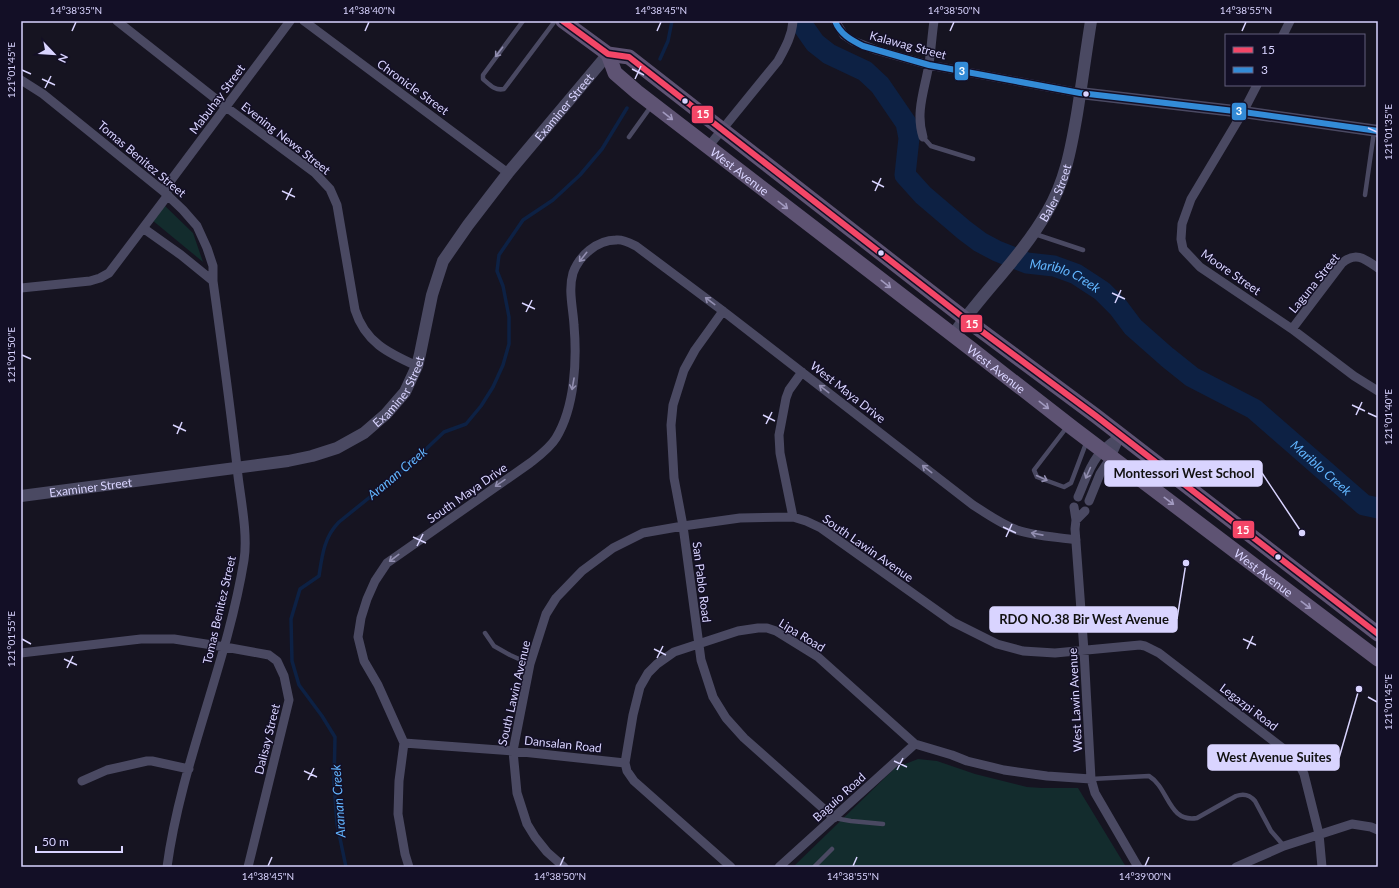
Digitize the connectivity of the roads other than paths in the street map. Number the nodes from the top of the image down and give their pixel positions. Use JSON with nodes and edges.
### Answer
{"nodes":[{"id":1,"x":116,"y":21,"type":"edge"},
{"id":2,"x":290,"y":21,"type":"edge"},
{"id":3,"x":304,"y":21,"type":"edge"},
{"id":4,"x":523,"y":21,"type":"edge"},
{"id":5,"x":555,"y":21,"type":"edge"},
{"id":6,"x":564,"y":21,"type":"edge"},
{"id":7,"x":793,"y":21,"type":"edge"},
{"id":8,"x":835,"y":21,"type":"edge"},
{"id":9,"x":934,"y":21,"type":"edge"},
{"id":10,"x":1091,"y":21,"type":"edge"},
{"id":11,"x":1290,"y":21,"type":"edge"},
{"id":12,"x":1284,"y":34,"type":"edge"},
{"id":13,"x":608,"y":54,"type":"junction"},
{"id":14,"x":929,"y":65,"type":"junction"},
{"id":15,"x":21,"y":80,"type":"edge"},
{"id":16,"x":1256,"y":86,"type":"edge"},
{"id":17,"x":1080,"y":93,"type":"junction"},
{"id":18,"x":653,"y":104,"type":"junction"},
{"id":19,"x":226,"y":107,"type":"junction"},
{"id":20,"x":1243,"y":112,"type":"junction"},
{"id":21,"x":721,"y":130,"type":"junction"},
{"id":22,"x":1376,"y":131,"type":"edge"},
{"id":23,"x":629,"y":137,"type":"dead end"},
{"id":24,"x":923,"y":137,"type":"joint"},
{"id":25,"x":708,"y":147,"type":"junction"},
{"id":26,"x":973,"y":159,"type":"dead end"},
{"id":27,"x":508,"y":173,"type":"junction"},
{"id":28,"x":165,"y":193,"type":"junction"},
{"id":29,"x":1365,"y":195,"type":"dead end"},
{"id":30,"x":142,"y":228,"type":"junction"},
{"id":31,"x":1034,"y":233,"type":"junction"},
{"id":32,"x":616,"y":239,"type":"joint"},
{"id":33,"x":1083,"y":250,"type":"dead end"},
{"id":34,"x":1378,"y":268,"type":"edge"},
{"id":35,"x":213,"y":281,"type":"junction"},
{"id":36,"x":21,"y":288,"type":"edge"},
{"id":37,"x":723,"y":310,"type":"junction"},
{"id":38,"x":964,"y":318,"type":"junction"},
{"id":39,"x":1292,"y":329,"type":"junction"},
{"id":40,"x":953,"y":335,"type":"junction"},
{"id":41,"x":416,"y":366,"type":"junction"},
{"id":42,"x":802,"y":372,"type":"junction"},
{"id":43,"x":1378,"y":391,"type":"edge"},
{"id":44,"x":1069,"y":425,"type":"junction"},
{"id":45,"x":1120,"y":436,"type":"junction"},
{"id":46,"x":1090,"y":441,"type":"junction"},
{"id":47,"x":1107,"y":454,"type":"junction"},
{"id":48,"x":237,"y":468,"type":"junction"},
{"id":49,"x":21,"y":496,"type":"edge"},
{"id":50,"x":1078,"y":497,"type":"dead end"},
{"id":51,"x":1089,"y":501,"type":"dead end"},
{"id":52,"x":1074,"y":507,"type":"dead end"},
{"id":53,"x":1085,"y":511,"type":"dead end"},
{"id":54,"x":793,"y":517,"type":"junction"},
{"id":55,"x":1076,"y":520,"type":"junction"},
{"id":56,"x":683,"y":526,"type":"junction"},
{"id":57,"x":1244,"y":531,"type":"junction"},
{"id":58,"x":1076,"y":540,"type":"junction"},
{"id":59,"x":1231,"y":548,"type":"junction"},
{"id":60,"x":485,"y":634,"type":"dead end"},
{"id":61,"x":1378,"y":634,"type":"edge"},
{"id":62,"x":698,"y":644,"type":"junction"},
{"id":63,"x":225,"y":647,"type":"junction"},
{"id":64,"x":1084,"y":651,"type":"junction"},
{"id":65,"x":21,"y":653,"type":"edge"},
{"id":66,"x":1378,"y":659,"type":"edge"},
{"id":67,"x":530,"y":664,"type":"junction"},
{"id":68,"x":404,"y":743,"type":"junction"},
{"id":69,"x":915,"y":744,"type":"junction"},
{"id":70,"x":513,"y":751,"type":"junction"},
{"id":71,"x":625,"y":763,"type":"junction"},
{"id":72,"x":189,"y":769,"type":"junction"},
{"id":73,"x":1091,"y":779,"type":"junction"},
{"id":74,"x":82,"y":781,"type":"dead end"},
{"id":75,"x":834,"y":818,"type":"junction"},
{"id":76,"x":883,"y":824,"type":"dead end"},
{"id":77,"x":1378,"y":830,"type":"edge"},
{"id":78,"x":1319,"y":834,"type":"junction"},
{"id":79,"x":1284,"y":846,"type":"junction"},
{"id":80,"x":832,"y":849,"type":"dead end"},
{"id":81,"x":167,"y":867,"type":"edge"},
{"id":82,"x":248,"y":867,"type":"edge"},
{"id":83,"x":409,"y":867,"type":"edge"},
{"id":84,"x":564,"y":867,"type":"edge"},
{"id":85,"x":731,"y":867,"type":"edge"},
{"id":86,"x":779,"y":867,"type":"edge"},
{"id":87,"x":814,"y":867,"type":"edge"},
{"id":88,"x":1138,"y":867,"type":"edge"},
{"id":89,"x":1236,"y":867,"type":"edge"},
{"id":90,"x":1322,"y":867,"type":"edge"}],
"edges":[{"from":1,"to":19,"type":"street","name":"Evening News Street"},
{"from":2,"to":19,"type":"street","name":"Mabuhay Street"},
{"from":3,"to":27,"type":"street","name":"Chronicle Street"},
{"from":4,"to":5,"type":"lane","one_way":true},
{"from":6,"to":13,"type":"main road","name":"West Avenue"},
{"from":7,"to":21,"type":"street"},
{"from":8,"to":14,"type":"street","name":"Kalawag Street"},
{"from":9,"to":14,"type":"street"},
{"from":10,"to":17,"type":"street","name":"Baler Street"},
{"from":11,"to":12,"type":"street"},
{"from":13,"to":18,"type":"main road","name":"West Avenue"},
{"from":13,"to":21,"type":"main road","name":"West Avenue"},
{"from":13,"to":27,"type":"street","name":"Examiner Street"},
{"from":14,"to":17,"type":"street","name":"Kalawag Street"},
{"from":14,"to":24,"type":"street"},
{"from":15,"to":28,"type":"street","name":"Tomas Benitez Street"},
{"from":16,"to":20,"type":"street","name":"Moore Street"},
{"from":17,"to":20,"type":"street"},
{"from":17,"to":31,"type":"street","name":"Baler Street"},
{"from":18,"to":23,"type":"lane"},
{"from":18,"to":25,"type":"main road","name":"West Avenue","one_way":true},
{"from":19,"to":28,"type":"street","name":"Mabuhay Street"},
{"from":19,"to":41,"type":"street","name":"Evening News Street"},
{"from":20,"to":22,"type":"street"},
{"from":20,"to":39,"type":"street","name":"Moore Street"},
{"from":21,"to":25,"type":"street"},
{"from":21,"to":38,"type":"main road","name":"West Avenue"},
{"from":22,"to":29,"type":"lane"},
{"from":24,"to":26,"type":"lane"},
{"from":25,"to":40,"type":"main road","name":"West Avenue","one_way":true},
{"from":27,"to":41,"type":"street","name":"Examiner Street"},
{"from":28,"to":30,"type":"street","name":"Mabuhay Street"},
{"from":28,"to":35,"type":"street","name":"Tomas Benitez Street"},
{"from":30,"to":35,"type":"street"},
{"from":30,"to":36,"type":"street","name":"Mabuhay Street"},
{"from":31,"to":33,"type":"lane"},
{"from":31,"to":38,"type":"street","name":"Baler Street"},
{"from":37,"to":32,"type":"street","name":"West Maya Drive","one_way":true},
{"from":32,"to":68,"type":"street","name":"South Maya Drive","one_way":true},
{"from":34,"to":39,"type":"street","name":"Laguna Street"},
{"from":35,"to":48,"type":"street","name":"Tomas Benitez Street"},
{"from":37,"to":42,"type":"street","name":"West Maya Drive"},
{"from":37,"to":56,"type":"street","name":"San Pablo Road"},
{"from":38,"to":40,"type":"street","name":"Baler Street"},
{"from":38,"to":45,"type":"main road","name":"West Avenue"},
{"from":39,"to":43,"type":"street","name":"Moore Street"},
{"from":40,"to":44,"type":"main road","name":"West Avenue","one_way":true},
{"from":41,"to":48,"type":"street","name":"Examiner Street"},
{"from":42,"to":54,"type":"street"},
{"from":58,"to":42,"type":"street","name":"West Maya Drive","one_way":true},
{"from":44,"to":46,"type":"main road","name":"West Avenue"},
{"from":44,"to":46,"type":"lane","one_way":true},
{"from":45,"to":47,"type":"street"},
{"from":45,"to":57,"type":"main road","name":"West Avenue"},
{"from":46,"to":47,"type":"main road","name":"West Avenue"},
{"from":47,"to":50,"type":"street","one_way":true},
{"from":47,"to":51,"type":"street"},
{"from":47,"to":59,"type":"main road","name":"West Avenue","one_way":true},
{"from":48,"to":49,"type":"street","name":"Examiner Street"},
{"from":48,"to":63,"type":"street","name":"Tomas Benitez Street"},
{"from":52,"to":55,"type":"street","name":"West Lawin Avenue"},
{"from":53,"to":55,"type":"street"},
{"from":54,"to":56,"type":"street","name":"South Lawin Avenue"},
{"from":54,"to":64,"type":"street","name":"South Lawin Avenue"},
{"from":55,"to":58,"type":"street","name":"West Lawin Avenue"},
{"from":56,"to":62,"type":"street","name":"San Pablo Road"},
{"from":56,"to":67,"type":"street","name":"South Lawin Avenue"},
{"from":57,"to":59,"type":"main road"},
{"from":57,"to":61,"type":"main road","name":"West Avenue"},
{"from":58,"to":64,"type":"street","name":"West Lawin Avenue"},
{"from":59,"to":66,"type":"main road","name":"West Avenue","one_way":true},
{"from":60,"to":67,"type":"lane"},
{"from":62,"to":69,"type":"street","name":"Lipa Road"},
{"from":62,"to":71,"type":"street","name":"Lipa Road"},
{"from":62,"to":75,"type":"street","name":"San Pablo Road"},
{"from":63,"to":65,"type":"street","name":"Dalisay Street"},
{"from":63,"to":72,"type":"street","name":"Tomas Benitez Street"},
{"from":63,"to":82,"type":"street","name":"Dalisay Street"},
{"from":64,"to":73,"type":"street","name":"West Lawin Avenue"},
{"from":64,"to":78,"type":"street","name":"Legazpi Road"},
{"from":67,"to":70,"type":"street","name":"South Lawin Avenue"},
{"from":68,"to":70,"type":"street","name":"Dansalan Road"},
{"from":68,"to":83,"type":"street"},
{"from":69,"to":73,"type":"street","name":"Lipa Road"},
{"from":69,"to":75,"type":"street","name":"Baguio Road"},
{"from":70,"to":71,"type":"street","name":"Dansalan Road"},
{"from":70,"to":84,"type":"street","name":"South Lawin Avenue"},
{"from":71,"to":85,"type":"street"},
{"from":72,"to":74,"type":"street"},
{"from":72,"to":81,"type":"street","name":"Tomas Benitez Street"},
{"from":73,"to":79,"type":"lane"},
{"from":73,"to":88,"type":"street","name":"West Lawin Avenue"},
{"from":75,"to":76,"type":"lane"},
{"from":75,"to":86,"type":"street","name":"Baguio Road"},
{"from":77,"to":78,"type":"street"},
{"from":78,"to":79,"type":"street"},
{"from":78,"to":90,"type":"street","name":"Legazpi Road"},
{"from":79,"to":89,"type":"street"},
{"from":80,"to":87,"type":"lane"}]}
